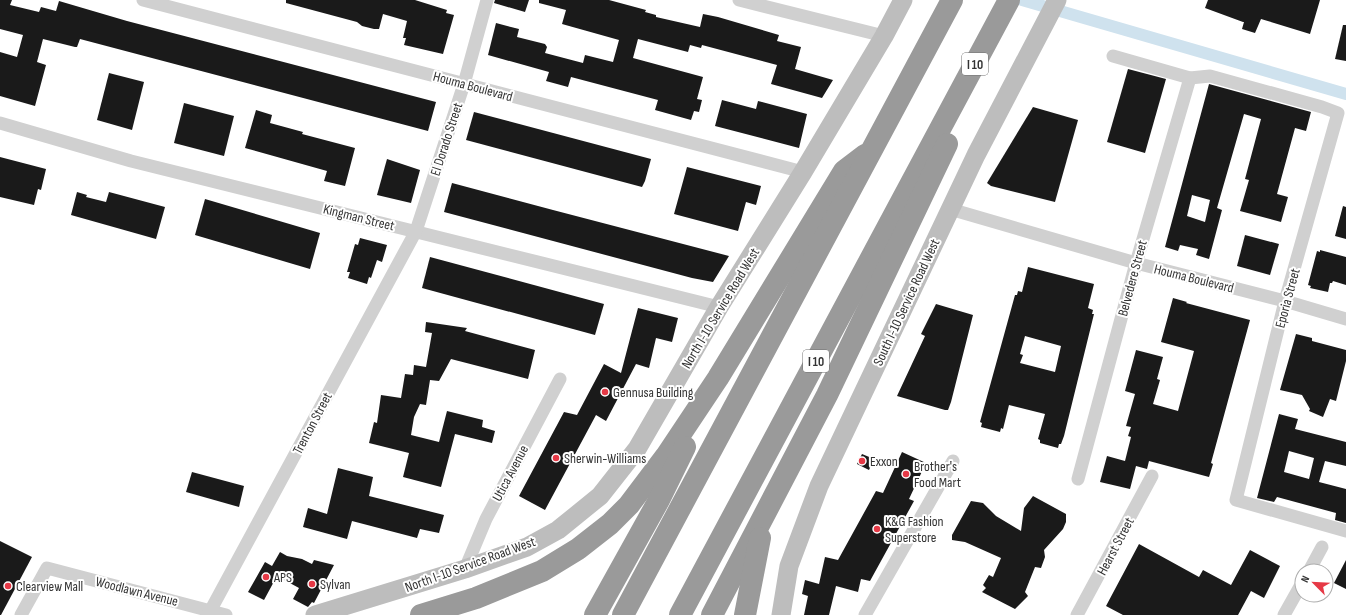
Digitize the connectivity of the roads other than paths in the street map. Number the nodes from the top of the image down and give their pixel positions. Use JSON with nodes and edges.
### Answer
{"nodes":[{"id":1,"x":142,"y":0,"type":"edge"},
{"id":2,"x":487,"y":0,"type":"edge"},
{"id":3,"x":739,"y":0,"type":"edge"},
{"id":4,"x":904,"y":0,"type":"edge"},
{"id":5,"x":952,"y":0,"type":"edge"},
{"id":6,"x":1009,"y":0,"type":"edge"},
{"id":7,"x":1057,"y":0,"type":"edge"},
{"id":8,"x":884,"y":36,"type":"junction"},
{"id":9,"x":1113,"y":56,"type":"dead end"},
{"id":10,"x":1190,"y":78,"type":"junction"},
{"id":11,"x":464,"y":84,"type":"junction"},
{"id":12,"x":951,"y":108,"type":"junction"},
{"id":13,"x":0,"y":123,"type":"edge"},
{"id":14,"x":874,"y":148,"type":"junction"},
{"id":15,"x":803,"y":172,"type":"junction"},
{"id":16,"x":950,"y":209,"type":"junction"},
{"id":17,"x":416,"y":231,"type":"junction"},
{"id":18,"x":1136,"y":263,"type":"junction"},
{"id":19,"x":1285,"y":301,"type":"junction"},
{"id":20,"x":719,"y":307,"type":"junction"},
{"id":21,"x":1346,"y":319,"type":"edge"},
{"id":22,"x":718,"y":378,"type":"junction"},
{"id":23,"x":560,"y":379,"type":"dead end"},
{"id":24,"x":953,"y":461,"type":"dead end"},
{"id":25,"x":1152,"y":476,"type":"dead end"},
{"id":26,"x":1078,"y":479,"type":"dead end"},
{"id":27,"x":765,"y":514,"type":"junction"},
{"id":28,"x":1346,"y":530,"type":"edge"},
{"id":29,"x":1322,"y":547,"type":"dead end"},
{"id":30,"x":1313,"y":563,"type":"edge"},
{"id":31,"x":465,"y":569,"type":"junction"},
{"id":32,"x":1294,"y":597,"type":"edge"},
{"id":33,"x":209,"y":613,"type":"edge"},
{"id":34,"x":320,"y":614,"type":"edge"},
{"id":35,"x":21,"y":615,"type":"edge"},
{"id":36,"x":226,"y":615,"type":"edge"},
{"id":37,"x":421,"y":615,"type":"edge"},
{"id":38,"x":595,"y":615,"type":"edge"},
{"id":39,"x":623,"y":615,"type":"edge"},
{"id":40,"x":680,"y":615,"type":"edge"},
{"id":41,"x":712,"y":615,"type":"edge"},
{"id":42,"x":745,"y":615,"type":"edge"},
{"id":43,"x":781,"y":615,"type":"edge"},
{"id":44,"x":865,"y":615,"type":"edge"},
{"id":45,"x":1077,"y":615,"type":"edge"},
{"id":46,"x":1284,"y":615,"type":"edge"}],
"edges":[{"from":1,"to":11,"type":"street","name":"Houma Boulevard"},
{"from":2,"to":11,"type":"street","name":"El Dorado Street"},
{"from":3,"to":8,"type":"street"},
{"from":4,"to":8,"type":"street","name":"North I-10 Service Road West"},
{"from":5,"to":14,"type":"highway"},
{"from":6,"to":12,"type":"highway","number":"I 10"},
{"from":7,"to":16,"type":"street","name":"South I-10 Service Road West"},
{"from":8,"to":15,"type":"street","name":"North I-10 Service Road West"},
{"from":9,"to":10,"type":"street"},
{"from":10,"to":18,"type":"street","name":"Belvedere Street"},
{"from":10,"to":19,"type":"street","name":"Eporia Street"},
{"from":11,"to":15,"type":"street","name":"Houma Boulevard"},
{"from":11,"to":17,"type":"street","name":"El Dorado Street"},
{"from":12,"to":27,"type":"highway"},
{"from":12,"to":40,"type":"highway","number":"I 10"},
{"from":13,"to":17,"type":"street","name":"Kingman Street"},
{"from":14,"to":22,"type":"highway"},
{"from":14,"to":39,"type":"highway"},
{"from":15,"to":20,"type":"street","name":"North I-10 Service Road West"},
{"from":16,"to":18,"type":"street","name":"Houma Boulevard"},
{"from":16,"to":43,"type":"street","name":"South I-10 Service Road West"},
{"from":17,"to":20,"type":"street","name":"Kingman Street"},
{"from":17,"to":33,"type":"street","name":"Trenton Street"},
{"from":18,"to":19,"type":"street","name":"Houma Boulevard"},
{"from":18,"to":26,"type":"street","name":"Belvedere Street"},
{"from":19,"to":21,"type":"street","name":"Houma Boulevard"},
{"from":19,"to":28,"type":"street","name":"Eporia Street"},
{"from":20,"to":31,"type":"street","name":"North I-10 Service Road West"},
{"from":22,"to":37,"type":"highway"},
{"from":22,"to":38,"type":"highway"},
{"from":23,"to":31,"type":"street","name":"Utica Avenue"},
{"from":24,"to":44,"type":"street"},
{"from":25,"to":45,"type":"street","name":"Hearst Street"},
{"from":27,"to":41,"type":"highway"},
{"from":27,"to":42,"type":"highway"},
{"from":29,"to":30,"type":"street"},
{"from":31,"to":34,"type":"street","name":"North I-10 Service Road West"},
{"from":32,"to":46,"type":"street"},
{"from":33,"to":35,"type":"street","name":"Woodlawn Avenue"},
{"from":33,"to":36,"type":"street","name":"Woodlawn Avenue"}]}
